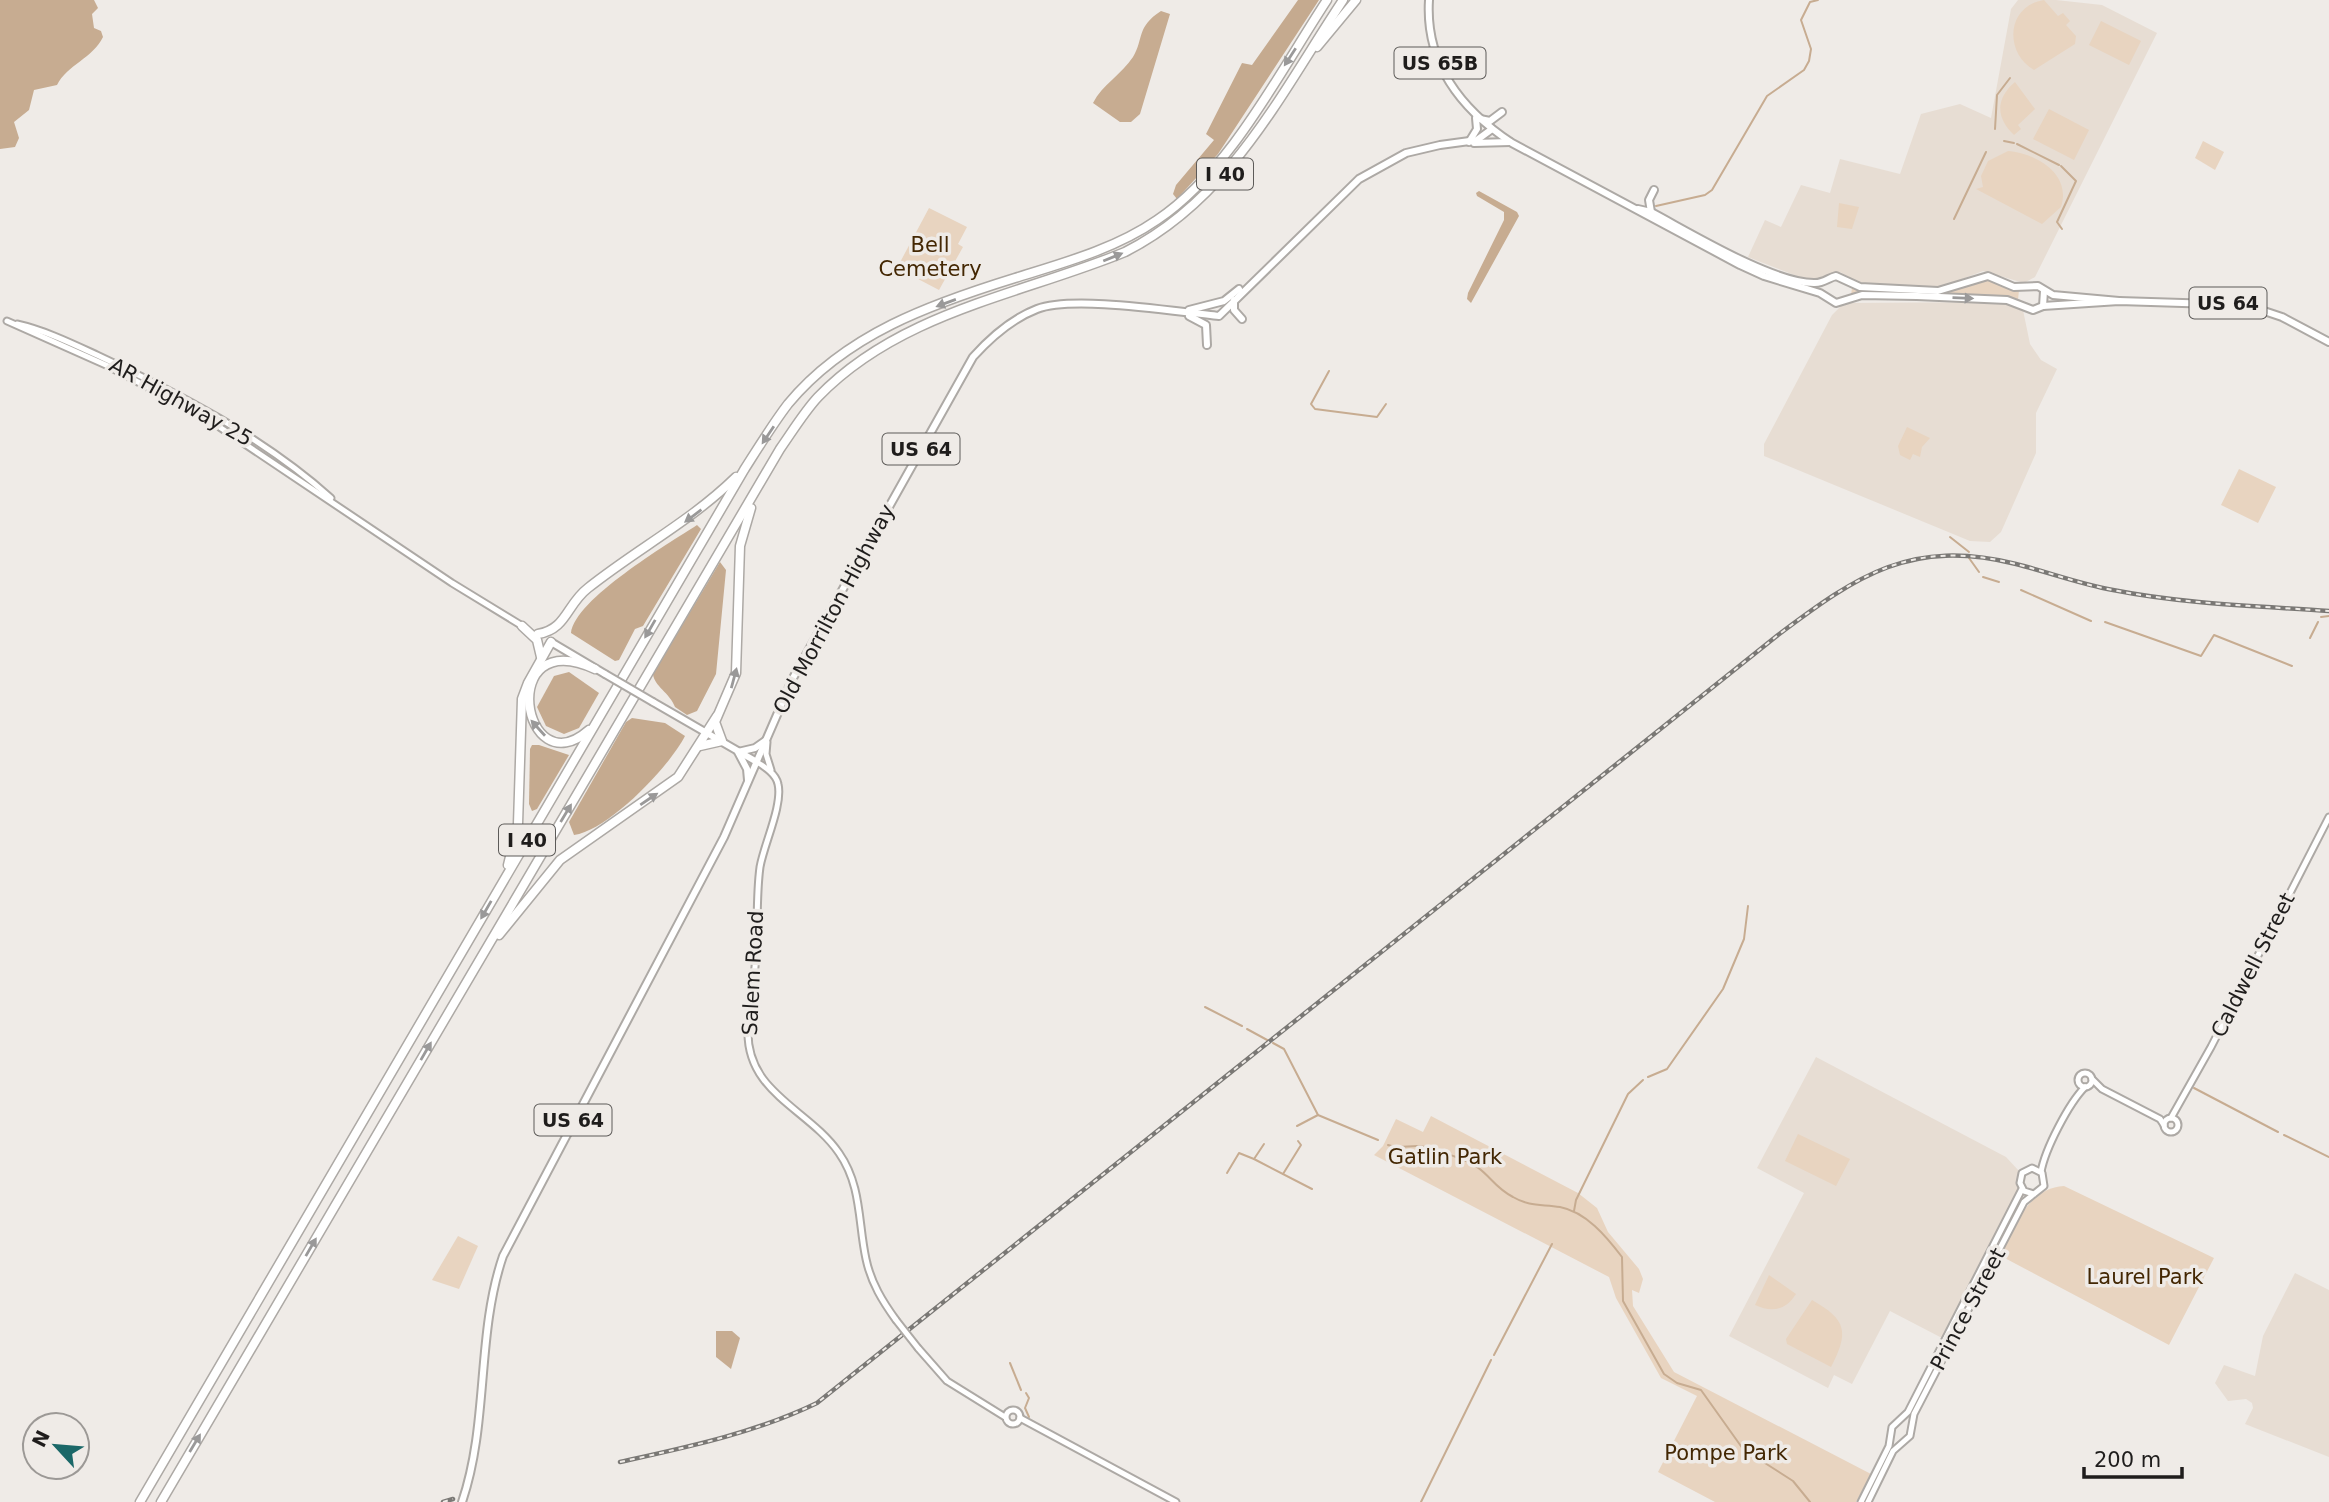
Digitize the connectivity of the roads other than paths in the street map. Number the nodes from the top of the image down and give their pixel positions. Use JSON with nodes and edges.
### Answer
{"nodes":[{"id":1,"x":1327,"y":0,"type":"edge"},
{"id":2,"x":1343,"y":0,"type":"edge"},
{"id":3,"x":1356,"y":0,"type":"edge"},
{"id":4,"x":1429,"y":0,"type":"edge"},
{"id":5,"x":1284,"y":88,"type":"junction"},
{"id":6,"x":1502,"y":112,"type":"dead end"},
{"id":7,"x":1475,"y":117,"type":"junction"},
{"id":8,"x":1492,"y":129,"type":"junction"},
{"id":9,"x":1469,"y":142,"type":"junction"},
{"id":10,"x":1510,"y":142,"type":"junction"},
{"id":11,"x":1654,"y":190,"type":"dead end"},
{"id":12,"x":1638,"y":209,"type":"junction"},
{"id":13,"x":1651,"y":212,"type":"junction"},
{"id":14,"x":1273,"y":261,"type":"junction"},
{"id":15,"x":1826,"y":281,"type":"junction"},
{"id":16,"x":1847,"y":282,"type":"junction"},
{"id":17,"x":2025,"y":287,"type":"junction"},
{"id":18,"x":2044,"y":291,"type":"junction"},
{"id":19,"x":1824,"y":295,"type":"junction"},
{"id":20,"x":1234,"y":299,"type":"junction"},
{"id":21,"x":1846,"y":299,"type":"junction"},
{"id":22,"x":2119,"y":301,"type":"junction"},
{"id":23,"x":2022,"y":305,"type":"junction"},
{"id":24,"x":2043,"y":306,"type":"junction"},
{"id":25,"x":1170,"y":311,"type":"junction"},
{"id":26,"x":1242,"y":319,"type":"dead end"},
{"id":27,"x":3,"y":320,"type":"edge"},
{"id":28,"x":2329,"y":342,"type":"edge"},
{"id":29,"x":1207,"y":345,"type":"dead end"},
{"id":30,"x":780,"y":449,"type":"junction"},
{"id":31,"x":744,"y":470,"type":"junction"},
{"id":32,"x":522,"y":626,"type":"junction"},
{"id":33,"x":538,"y":634,"type":"junction"},
{"id":34,"x":551,"y":642,"type":"junction"},
{"id":35,"x":541,"y":659,"type":"junction"},
{"id":36,"x":595,"y":669,"type":"junction"},
{"id":37,"x":716,"y":716,"type":"junction"},
{"id":38,"x":595,"y":723,"type":"junction"},
{"id":39,"x":707,"y":732,"type":"junction"},
{"id":40,"x":767,"y":739,"type":"junction"},
{"id":41,"x":722,"y":741,"type":"junction"},
{"id":42,"x":738,"y":752,"type":"junction"},
{"id":43,"x":694,"y":754,"type":"junction"},
{"id":44,"x":757,"y":762,"type":"junction"},
{"id":45,"x":772,"y":773,"type":"junction"},
{"id":46,"x":748,"y":782,"type":"junction"},
{"id":47,"x":2329,"y":817,"type":"edge"},
{"id":48,"x":498,"y":889,"type":"junction"},
{"id":49,"x":478,"y":963,"type":"junction"},
{"id":50,"x":2092,"y":1079,"type":"junction"},
{"id":51,"x":2078,"y":1082,"type":"junction"},
{"id":52,"x":2086,"y":1086,"type":"junction"},
{"id":53,"x":2102,"y":1088,"type":"junction"},
{"id":54,"x":2074,"y":1101,"type":"junction"},
{"id":55,"x":2044,"y":1159,"type":"junction"},
{"id":56,"x":2034,"y":1168,"type":"junction"},
{"id":57,"x":2041,"y":1172,"type":"junction"},
{"id":58,"x":2022,"y":1189,"type":"junction"},
{"id":59,"x":2034,"y":1194,"type":"junction"},
{"id":60,"x":2003,"y":1230,"type":"junction"},
{"id":61,"x":1995,"y":1257,"type":"junction"},
{"id":62,"x":1986,"y":1260,"type":"junction"},
{"id":63,"x":1973,"y":1298,"type":"junction"},
{"id":64,"x":1962,"y":1308,"type":"junction"},
{"id":65,"x":1955,"y":1334,"type":"junction"},
{"id":66,"x":1939,"y":1352,"type":"junction"},
{"id":67,"x":1927,"y":1388,"type":"junction"},
{"id":68,"x":1007,"y":1414,"type":"junction"},
{"id":69,"x":1019,"y":1420,"type":"junction"},
{"id":70,"x":1899,"y":1422,"type":"junction"},
{"id":71,"x":1910,"y":1429,"type":"junction"},
{"id":72,"x":1891,"y":1436,"type":"junction"},
{"id":73,"x":1902,"y":1442,"type":"junction"},
{"id":74,"x":140,"y":1502,"type":"edge"},
{"id":75,"x":161,"y":1502,"type":"edge"},
{"id":76,"x":462,"y":1502,"type":"edge"},
{"id":77,"x":1177,"y":1502,"type":"edge"},
{"id":78,"x":1861,"y":1502,"type":"edge"},
{"id":79,"x":1868,"y":1502,"type":"edge"}],
"edges":[{"from":1,"to":31,"type":"highway","number":"I 40","one_way":true},
{"from":2,"to":5,"type":"highway","number":"I 40"},
{"from":3,"to":5,"type":"highway"},
{"from":4,"to":7,"type":"main road","number":"US 65B"},
{"from":30,"to":5,"type":"highway","number":"I 40","one_way":true},
{"from":6,"to":7,"type":"main road"},
{"from":7,"to":8,"type":"main road","number":"US 65B"},
{"from":7,"to":9,"type":"main road"},
{"from":8,"to":9,"type":"main road","name":"Old Morrilton Highway","number":"US 64"},
{"from":8,"to":10,"type":"main road","number":"US 64"},
{"from":9,"to":10,"type":"main road","number":"US 64"},
{"from":9,"to":14,"type":"main road","name":"Old Morrilton Highway","number":"US 64"},
{"from":10,"to":12,"type":"main road","number":"US 64"},
{"from":11,"to":13,"type":"main road"},
{"from":12,"to":13,"type":"main road","number":"US 64"},
{"from":12,"to":19,"type":"main road","number":"US 64"},
{"from":13,"to":15,"type":"main road","number":"US 64"},
{"from":14,"to":20,"type":"main road","name":"Old Morrilton Highway","number":"US 64"},
{"from":14,"to":25,"type":"main road"},
{"from":15,"to":16,"type":"main road"},
{"from":15,"to":19,"type":"main road"},
{"from":16,"to":17,"type":"main road"},
{"from":16,"to":21,"type":"main road"},
{"from":17,"to":18,"type":"main road"},
{"from":17,"to":23,"type":"main road"},
{"from":18,"to":22,"type":"main road","number":"US 64"},
{"from":18,"to":24,"type":"main road"},
{"from":19,"to":21,"type":"main road"},
{"from":20,"to":25,"type":"main road","name":"Old Morrilton Highway","number":"US 64"},
{"from":20,"to":26,"type":"main road"},
{"from":21,"to":23,"type":"main road","one_way":true},
{"from":22,"to":24,"type":"main road","number":"US 64"},
{"from":22,"to":28,"type":"main road","number":"US 64"},
{"from":23,"to":24,"type":"main road"},
{"from":25,"to":29,"type":"main road"},
{"from":25,"to":40,"type":"main road","name":"Old Morrilton Highway","number":"US 64"},
{"from":27,"to":32,"type":"main road","name":"AR Highway 25"},
{"from":37,"to":30,"type":"highway","one_way":true},
{"from":49,"to":30,"type":"highway","number":"I 40","one_way":true},
{"from":31,"to":33,"type":"highway","one_way":true},
{"from":31,"to":38,"type":"highway","number":"I 40","one_way":true},
{"from":32,"to":33,"type":"main road","name":"AR Highway 25"},
{"from":32,"to":35,"type":"highway"},
{"from":33,"to":34,"type":"main road","name":"AR Highway 25"},
{"from":34,"to":35,"type":"highway"},
{"from":34,"to":36,"type":"main road"},
{"from":35,"to":48,"type":"highway"},
{"from":38,"to":36,"type":"highway","one_way":true},
{"from":36,"to":39,"type":"main road","bridge":true},
{"from":37,"to":39,"type":"highway"},
{"from":37,"to":41,"type":"highway"},
{"from":38,"to":48,"type":"highway","number":"I 40"},
{"from":39,"to":41,"type":"main road"},
{"from":39,"to":43,"type":"highway"},
{"from":40,"to":42,"type":"main road"},
{"from":40,"to":44,"type":"main road","name":"Old Morrilton Highway","number":"US 64"},
{"from":40,"to":45,"type":"main road","name":"Salem Road"},
{"from":41,"to":42,"type":"main road"},
{"from":41,"to":43,"type":"highway"},
{"from":42,"to":44,"type":"main road"},
{"from":42,"to":46,"type":"main road"},
{"from":49,"to":43,"type":"highway","one_way":true},
{"from":44,"to":45,"type":"main road"},
{"from":44,"to":46,"type":"main road","name":"Old Morrilton Highway","number":"US 64"},
{"from":45,"to":46,"type":"main road"},
{"from":45,"to":68,"type":"main road","name":"Salem Road","bridge":true},
{"from":46,"to":76,"type":"main road","name":"Old Morrilton Highway","number":"US 64"},
{"from":47,"to":53,"type":"main road","name":"Caldwell Street"},
{"from":48,"to":74,"type":"highway","number":"I 40","one_way":true},
{"from":75,"to":49,"type":"highway","number":"I 40","one_way":true},
{"from":50,"to":51,"type":"main road"},
{"from":50,"to":52,"type":"main road"},
{"from":50,"to":53,"type":"main road"},
{"from":51,"to":52,"type":"main road"},
{"from":51,"to":54,"type":"main road"},
{"from":52,"to":53,"type":"main road"},
{"from":52,"to":54,"type":"main road"},
{"from":54,"to":55,"type":"main road"},
{"from":55,"to":56,"type":"main road"},
{"from":55,"to":57,"type":"main road"},
{"from":56,"to":57,"type":"main road"},
{"from":56,"to":58,"type":"main road"},
{"from":57,"to":59,"type":"main road"},
{"from":58,"to":59,"type":"main road"},
{"from":58,"to":60,"type":"main road","name":"Prince Street"},
{"from":59,"to":61,"type":"main road","name":"Prince Street"},
{"from":60,"to":61,"type":"main road"},
{"from":60,"to":62,"type":"main road","name":"Prince Street"},
{"from":61,"to":63,"type":"main road","name":"Prince Street"},
{"from":62,"to":63,"type":"main road"},
{"from":62,"to":64,"type":"main road","name":"Prince Street"},
{"from":63,"to":65,"type":"main road","name":"Prince Street"},
{"from":64,"to":65,"type":"main road"},
{"from":64,"to":66,"type":"main road","name":"Prince Street"},
{"from":65,"to":67,"type":"main road","name":"Prince Street"},
{"from":66,"to":67,"type":"main road"},
{"from":66,"to":70,"type":"main road","name":"Prince Street"},
{"from":67,"to":71,"type":"main road","name":"Prince Street"},
{"from":68,"to":69,"type":"main road"},
{"from":68,"to":69,"type":"main road"},
{"from":69,"to":77,"type":"main road"},
{"from":70,"to":71,"type":"main road"},
{"from":70,"to":72,"type":"main road"},
{"from":71,"to":73,"type":"main road"},
{"from":72,"to":73,"type":"main road"},
{"from":72,"to":78,"type":"main road"},
{"from":73,"to":79,"type":"main road"}]}
